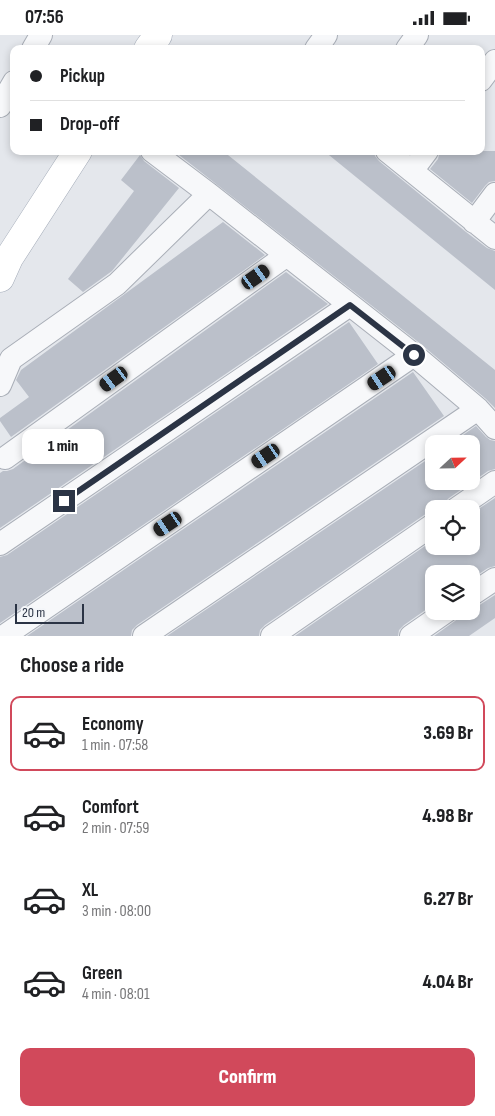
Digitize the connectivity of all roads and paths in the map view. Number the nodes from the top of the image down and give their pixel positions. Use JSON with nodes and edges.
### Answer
{"nodes":[{"id":1,"x":495,"y":61,"type":"edge"},
{"id":2,"x":485,"y":75,"type":"edge"},
{"id":3,"x":10,"y":89,"type":"edge"},
{"id":4,"x":0,"y":106,"type":"edge"},
{"id":5,"x":75,"y":155,"type":"edge"},
{"id":6,"x":157,"y":155,"type":"edge"},
{"id":7,"x":392,"y":155,"type":"edge"},
{"id":8,"x":425,"y":155,"type":"edge"},
{"id":9,"x":412,"y":171,"type":"junction"},
{"id":10,"x":209,"y":193,"type":"junction"},
{"id":11,"x":495,"y":194,"type":"edge"},
{"id":12,"x":474,"y":222,"type":"junction"},
{"id":13,"x":495,"y":238,"type":"edge"},
{"id":14,"x":287,"y":255,"type":"junction"},
{"id":15,"x":0,"y":278,"type":"edge"},
{"id":16,"x":350,"y":305,"type":"junction"},
{"id":17,"x":414,"y":355,"type":"junction"},
{"id":18,"x":0,"y":385,"type":"edge"},
{"id":19,"x":478,"y":409,"type":"junction"},
{"id":20,"x":495,"y":428,"type":"edge"},
{"id":21,"x":2,"y":456,"type":"edge"},
{"id":22,"x":495,"y":482,"type":"edge"},
{"id":23,"x":469,"y":500,"type":"edge"},
{"id":24,"x":425,"y":530,"type":"edge"},
{"id":25,"x":0,"y":544,"type":"edge"},
{"id":26,"x":495,"y":579,"type":"edge"},
{"id":27,"x":480,"y":589,"type":"edge"},
{"id":28,"x":434,"y":620,"type":"edge"},
{"id":29,"x":4,"y":636,"type":"edge"},
{"id":30,"x":144,"y":636,"type":"edge"},
{"id":31,"x":272,"y":636,"type":"edge"},
{"id":32,"x":411,"y":636,"type":"edge"}],
"edges":[{"from":1,"to":2,"type":"lane"},
{"from":3,"to":4,"type":"lane"},
{"from":5,"to":15,"type":"main road"},
{"from":6,"to":10,"type":"lane"},
{"from":7,"to":9,"type":"lane"},
{"from":8,"to":9,"type":"lane"},
{"from":9,"to":12,"type":"lane"},
{"from":10,"to":14,"type":"lane"},
{"from":10,"to":18,"type":"lane"},
{"from":11,"to":12,"type":"lane"},
{"from":12,"to":13,"type":"lane"},
{"from":14,"to":16,"type":"lane"},
{"from":14,"to":21,"type":"lane"},
{"from":16,"to":17,"type":"lane"},
{"from":16,"to":25,"type":"lane"},
{"from":17,"to":19,"type":"lane"},
{"from":17,"to":29,"type":"lane"},
{"from":19,"to":20,"type":"lane"},
{"from":19,"to":30,"type":"lane"},
{"from":22,"to":23,"type":"lane"},
{"from":24,"to":31,"type":"lane"},
{"from":26,"to":27,"type":"lane"},
{"from":28,"to":32,"type":"lane"}]}
